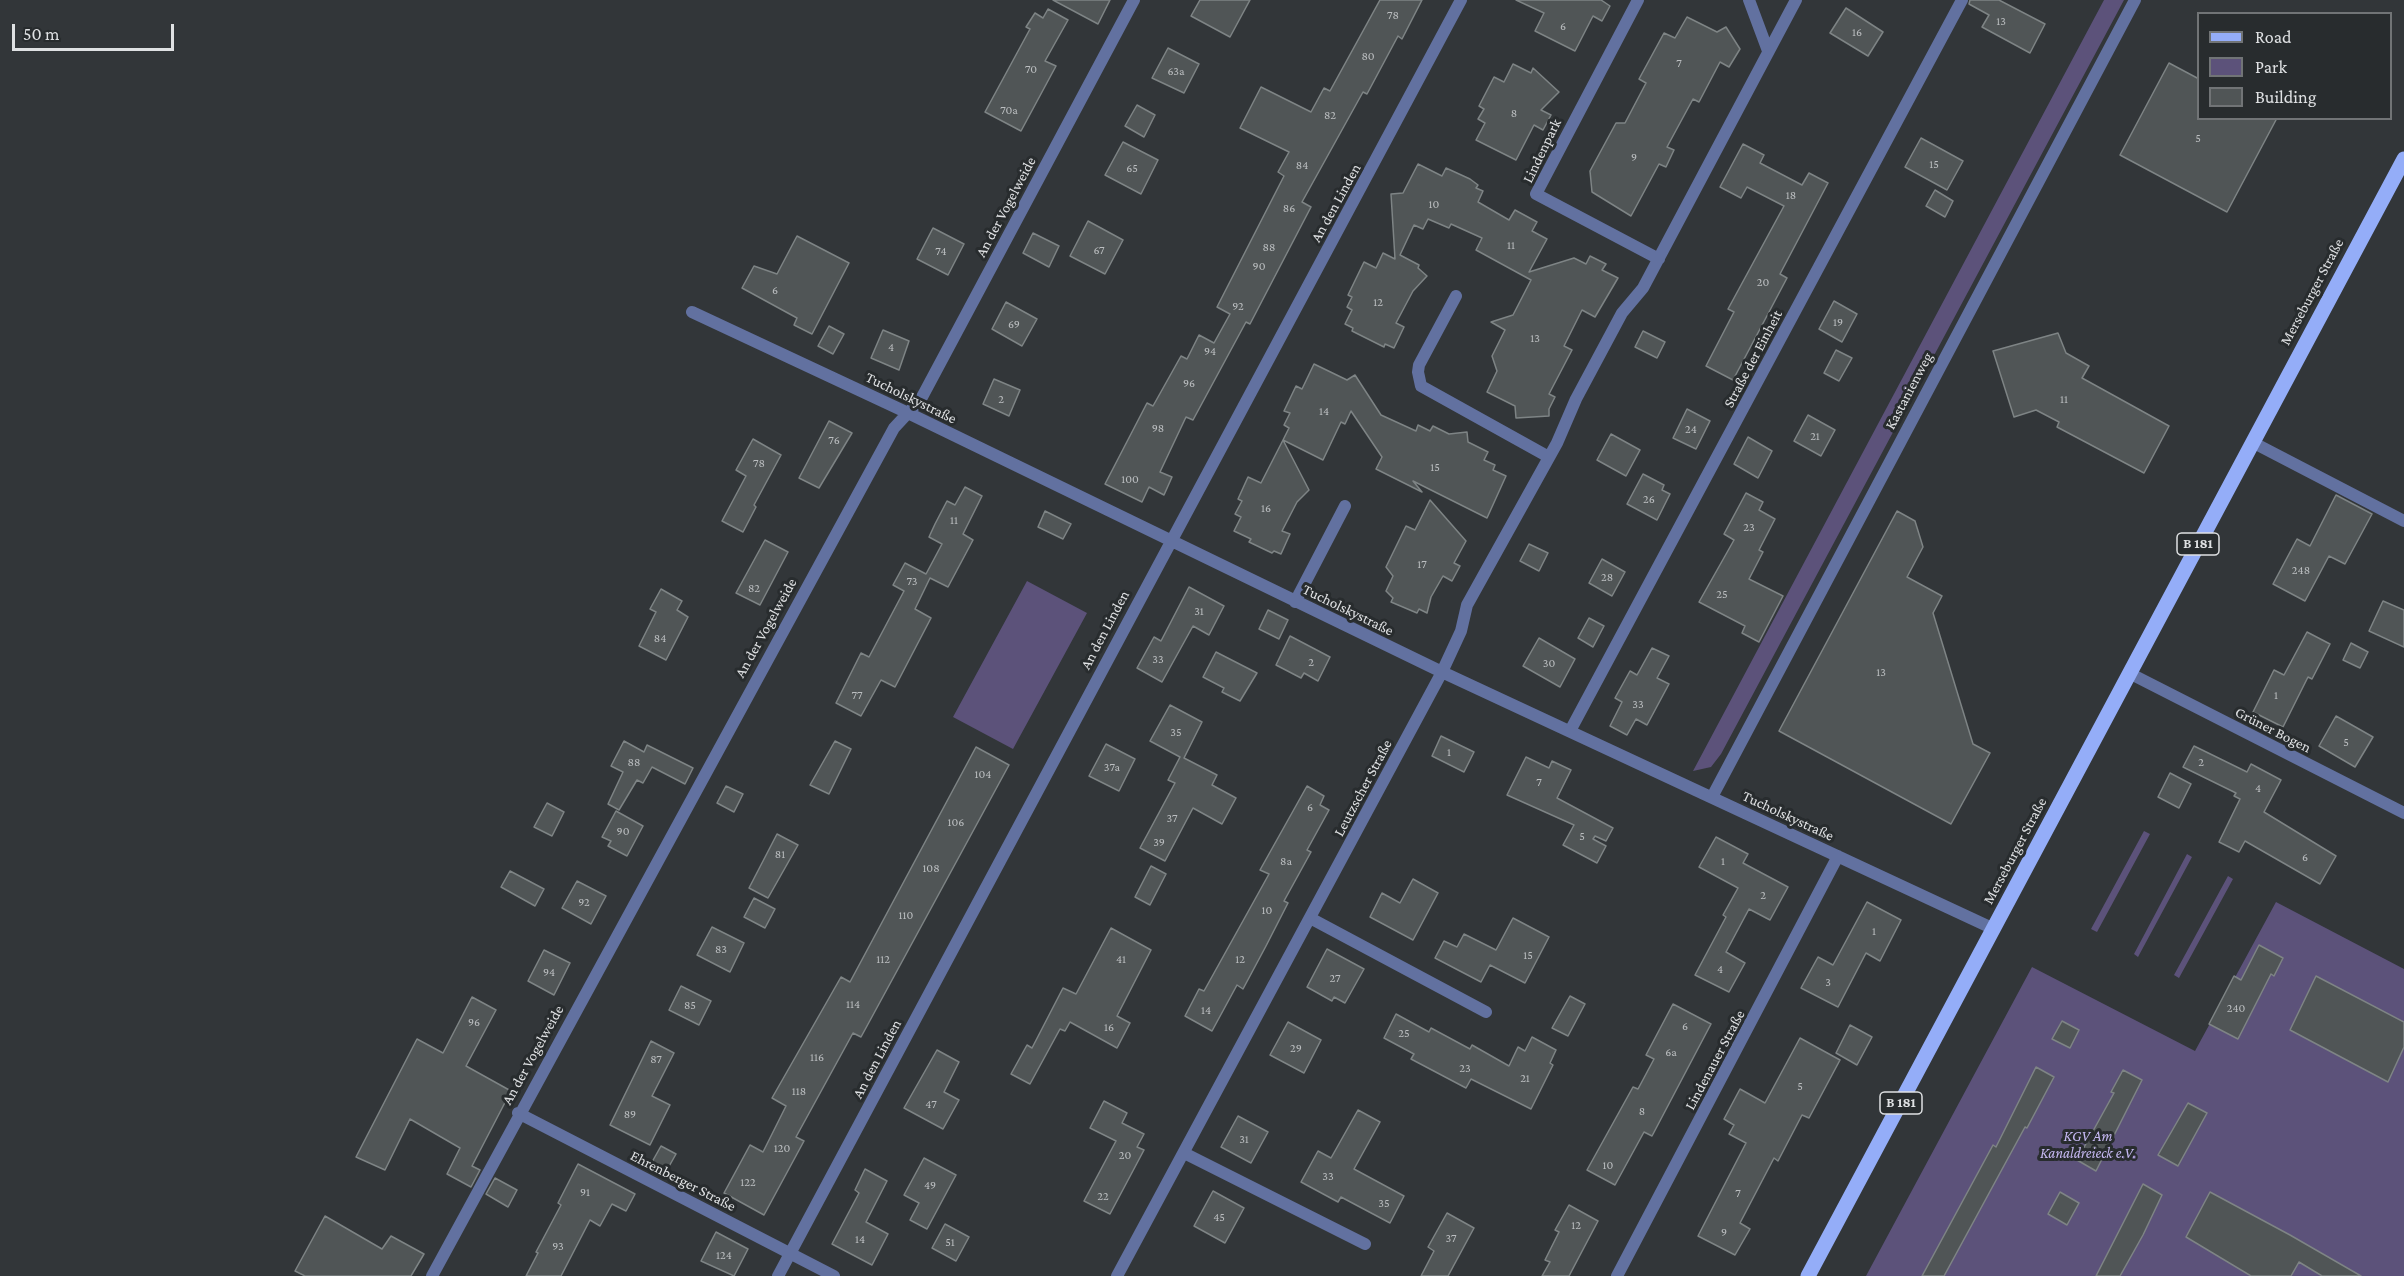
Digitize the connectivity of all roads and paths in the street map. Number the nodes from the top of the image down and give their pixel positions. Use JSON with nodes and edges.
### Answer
{"nodes":[{"id":1,"x":1134,"y":0,"type":"edge"},
{"id":2,"x":1461,"y":0,"type":"edge"},
{"id":3,"x":1638,"y":0,"type":"edge"},
{"id":4,"x":1749,"y":0,"type":"edge"},
{"id":5,"x":1796,"y":0,"type":"edge"},
{"id":6,"x":1962,"y":0,"type":"edge"},
{"id":7,"x":2135,"y":0,"type":"edge"},
{"id":8,"x":1768,"y":51,"type":"junction"},
{"id":9,"x":2404,"y":159,"type":"edge"},
{"id":10,"x":1659,"y":259,"type":"junction"},
{"id":11,"x":1456,"y":296,"type":"dead end"},
{"id":12,"x":692,"y":312,"type":"dead end"},
{"id":13,"x":908,"y":413,"type":"junction"},
{"id":14,"x":2253,"y":442,"type":"junction"},
{"id":15,"x":1547,"y":456,"type":"junction"},
{"id":16,"x":1345,"y":506,"type":"dead end"},
{"id":17,"x":2404,"y":521,"type":"edge"},
{"id":18,"x":1170,"y":541,"type":"junction"},
{"id":19,"x":1295,"y":602,"type":"junction"},
{"id":20,"x":1442,"y":672,"type":"junction"},
{"id":21,"x":2129,"y":673,"type":"junction"},
{"id":22,"x":1570,"y":731,"type":"junction"},
{"id":23,"x":1712,"y":797,"type":"junction"},
{"id":24,"x":2404,"y":813,"type":"edge"},
{"id":25,"x":1838,"y":856,"type":"junction"},
{"id":26,"x":1310,"y":918,"type":"junction"},
{"id":27,"x":1994,"y":929,"type":"junction"},
{"id":28,"x":1486,"y":1012,"type":"dead end"},
{"id":29,"x":518,"y":1113,"type":"junction"},
{"id":30,"x":1184,"y":1153,"type":"junction"},
{"id":31,"x":1365,"y":1244,"type":"dead end"},
{"id":32,"x":790,"y":1253,"type":"junction"},
{"id":33,"x":432,"y":1276,"type":"edge"},
{"id":34,"x":778,"y":1276,"type":"edge"},
{"id":35,"x":834,"y":1276,"type":"edge"},
{"id":36,"x":1117,"y":1276,"type":"edge"},
{"id":37,"x":1617,"y":1276,"type":"edge"},
{"id":38,"x":1808,"y":1276,"type":"edge"}],
"edges":[{"from":1,"to":13,"type":"street","name":"An der Vogelweide"},
{"from":2,"to":18,"type":"street","name":"An den Linden"},
{"from":3,"to":10,"type":"street","name":"Lindenpark"},
{"from":4,"to":8,"type":"street"},
{"from":5,"to":8,"type":"street"},
{"from":6,"to":22,"type":"street","name":"Straße der Einheit"},
{"from":7,"to":23,"type":"street","name":"Kastanienweg"},
{"from":8,"to":10,"type":"street"},
{"from":9,"to":14,"type":"main road","name":"Merseburger Straße","number":"B 181"},
{"from":10,"to":15,"type":"street"},
{"from":11,"to":15,"type":"street"},
{"from":12,"to":13,"type":"street","name":"Tucholskystraße"},
{"from":13,"to":18,"type":"street","name":"Tucholskystraße"},
{"from":13,"to":29,"type":"street","name":"An der Vogelweide"},
{"from":14,"to":17,"type":"street"},
{"from":14,"to":21,"type":"main road","name":"Merseburger Straße","number":"B 181"},
{"from":15,"to":20,"type":"street"},
{"from":16,"to":19,"type":"street"},
{"from":18,"to":19,"type":"street","name":"Tucholskystraße"},
{"from":18,"to":32,"type":"street","name":"An den Linden"},
{"from":19,"to":20,"type":"street","name":"Tucholskystraße"},
{"from":20,"to":22,"type":"street","name":"Tucholskystraße"},
{"from":20,"to":26,"type":"street","name":"Leutzscher Straße"},
{"from":21,"to":24,"type":"street","name":"Grüner Bogen"},
{"from":21,"to":27,"type":"main road","name":"Merseburger Straße","number":"B 181"},
{"from":22,"to":23,"type":"street","name":"Tucholskystraße"},
{"from":23,"to":25,"type":"street","name":"Tucholskystraße"},
{"from":25,"to":27,"type":"street","name":"Tucholskystraße"},
{"from":25,"to":37,"type":"street","name":"Lindenauer Straße"},
{"from":26,"to":28,"type":"street"},
{"from":26,"to":30,"type":"street","name":"Leutzscher Straße"},
{"from":27,"to":38,"type":"main road","name":"Merseburger Straße","number":"B 181"},
{"from":29,"to":32,"type":"street","name":"Ehrenberger Straße"},
{"from":29,"to":33,"type":"street","name":"An der Vogelweide"},
{"from":30,"to":31,"type":"street"},
{"from":30,"to":36,"type":"street","name":"Leutzscher Straße"},
{"from":32,"to":34,"type":"street","name":"An den Linden"},
{"from":32,"to":35,"type":"street","name":"Ehrenberger Straße"}]}
